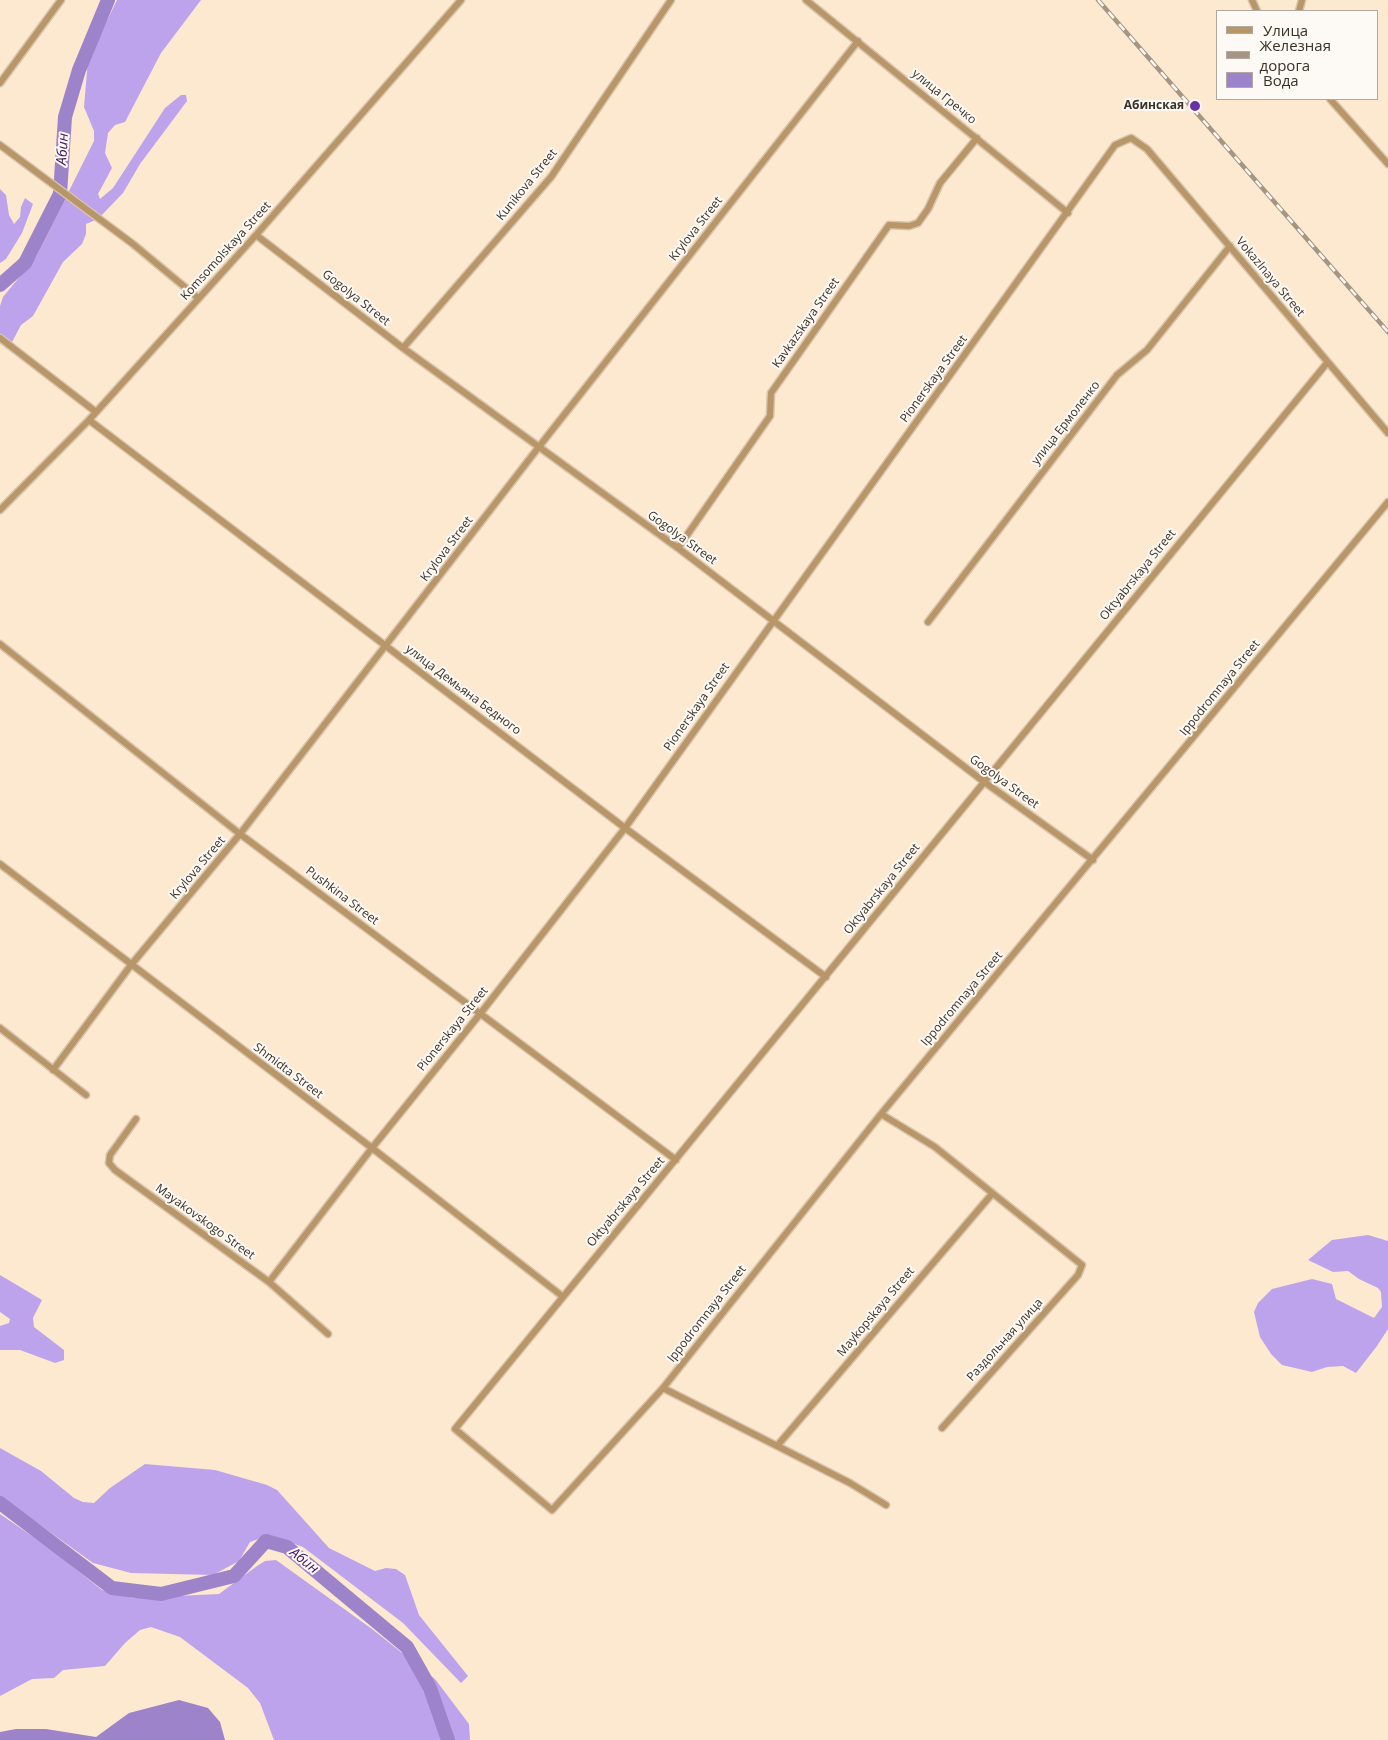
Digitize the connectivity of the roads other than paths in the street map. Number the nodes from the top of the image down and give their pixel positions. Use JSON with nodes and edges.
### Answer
{"nodes":[{"id":1,"x":61,"y":0,"type":"edge"},
{"id":2,"x":461,"y":0,"type":"edge"},
{"id":3,"x":670,"y":0,"type":"edge"},
{"id":4,"x":806,"y":0,"type":"edge"},
{"id":5,"x":1252,"y":0,"type":"edge"},
{"id":6,"x":1253,"y":10,"type":"edge"},
{"id":7,"x":858,"y":41,"type":"junction"},
{"id":8,"x":0,"y":83,"type":"edge"},
{"id":9,"x":1331,"y":100,"type":"edge"},
{"id":10,"x":977,"y":138,"type":"junction"},
{"id":11,"x":1131,"y":138,"type":"joint"},
{"id":12,"x":2,"y":147,"type":"edge"},
{"id":13,"x":1388,"y":164,"type":"edge"},
{"id":14,"x":1068,"y":213,"type":"junction"},
{"id":15,"x":256,"y":235,"type":"junction"},
{"id":16,"x":1230,"y":246,"type":"junction"},
{"id":17,"x":198,"y":298,"type":"junction"},
{"id":18,"x":0,"y":338,"type":"edge"},
{"id":19,"x":403,"y":348,"type":"junction"},
{"id":20,"x":1327,"y":363,"type":"junction"},
{"id":21,"x":96,"y":412,"type":"junction"},
{"id":22,"x":88,"y":420,"type":"junction"},
{"id":23,"x":1388,"y":433,"type":"edge"},
{"id":24,"x":538,"y":448,"type":"junction"},
{"id":25,"x":1388,"y":502,"type":"edge"},
{"id":26,"x":0,"y":510,"type":"edge"},
{"id":27,"x":678,"y":548,"type":"junction"},
{"id":28,"x":773,"y":621,"type":"junction"},
{"id":29,"x":928,"y":622,"type":"dead end"},
{"id":30,"x":0,"y":644,"type":"edge"},
{"id":31,"x":387,"y":646,"type":"junction"},
{"id":32,"x":983,"y":781,"type":"junction"},
{"id":33,"x":625,"y":828,"type":"junction"},
{"id":34,"x":240,"y":834,"type":"junction"},
{"id":35,"x":1093,"y":860,"type":"junction"},
{"id":36,"x":0,"y":864,"type":"edge"},
{"id":37,"x":131,"y":965,"type":"junction"},
{"id":38,"x":826,"y":977,"type":"junction"},
{"id":39,"x":480,"y":1014,"type":"junction"},
{"id":40,"x":0,"y":1028,"type":"edge"},
{"id":41,"x":53,"y":1070,"type":"junction"},
{"id":42,"x":86,"y":1095,"type":"dead end"},
{"id":43,"x":881,"y":1114,"type":"junction"},
{"id":44,"x":136,"y":1118,"type":"dead end"},
{"id":45,"x":372,"y":1148,"type":"junction"},
{"id":46,"x":676,"y":1160,"type":"junction"},
{"id":47,"x":992,"y":1194,"type":"junction"},
{"id":48,"x":269,"y":1282,"type":"junction"},
{"id":49,"x":562,"y":1296,"type":"junction"},
{"id":50,"x":328,"y":1334,"type":"dead end"},
{"id":51,"x":662,"y":1388,"type":"junction"},
{"id":52,"x":942,"y":1428,"type":"dead end"},
{"id":53,"x":777,"y":1446,"type":"junction"},
{"id":54,"x":886,"y":1505,"type":"dead end"},
{"id":55,"x":552,"y":1510,"type":"joint"}],
"edges":[{"from":1,"to":8,"type":"street"},
{"from":2,"to":15,"type":"street","name":"Komsomolskaya Street"},
{"from":3,"to":19,"type":"street","name":"Kunikova Street"},
{"from":4,"to":7,"type":"street","name":"улица Гречко"},
{"from":5,"to":6,"type":"street"},
{"from":7,"to":10,"type":"street","name":"улица Гречко"},
{"from":7,"to":24,"type":"street","name":"Krylova Street"},
{"from":9,"to":13,"type":"street"},
{"from":10,"to":14,"type":"street","name":"улица Гречко"},
{"from":10,"to":27,"type":"street","name":"Kavkazskaya Street"},
{"from":11,"to":14,"type":"street","name":"Pionerskaya Street"},
{"from":11,"to":16,"type":"street","name":"Vokazlnaya Street"},
{"from":12,"to":17,"type":"street"},
{"from":14,"to":28,"type":"street","name":"Pionerskaya Street"},
{"from":15,"to":17,"type":"street","name":"Komsomolskaya Street"},
{"from":15,"to":19,"type":"street","name":"Gogolya Street"},
{"from":16,"to":20,"type":"street","name":"Vokazlnaya Street"},
{"from":16,"to":29,"type":"street","name":"улица Ермоленко"},
{"from":17,"to":21,"type":"street","name":"Komsomolskaya Street"},
{"from":18,"to":21,"type":"street"},
{"from":19,"to":24,"type":"street","name":"Gogolya Street"},
{"from":20,"to":23,"type":"street","name":"Vokazlnaya Street"},
{"from":20,"to":32,"type":"street","name":"Oktyabrskaya Street"},
{"from":21,"to":22,"type":"street","name":"Komsomolskaya Street"},
{"from":22,"to":26,"type":"street","name":"Komsomolskaya Street"},
{"from":22,"to":31,"type":"street","name":"улица Демьяна Бедного"},
{"from":24,"to":27,"type":"street","name":"Gogolya Street"},
{"from":24,"to":31,"type":"street","name":"Krylova Street"},
{"from":25,"to":35,"type":"street","name":"Ippodromnaya Street"},
{"from":27,"to":28,"type":"street","name":"Gogolya Street"},
{"from":28,"to":32,"type":"street","name":"Gogolya Street"},
{"from":28,"to":33,"type":"street","name":"Pionerskaya Street"},
{"from":30,"to":34,"type":"street","name":"Pushkina Street"},
{"from":31,"to":33,"type":"street","name":"улица Демьяна Бедного"},
{"from":31,"to":34,"type":"street","name":"Krylova Street"},
{"from":32,"to":35,"type":"street","name":"Gogolya Street"},
{"from":32,"to":38,"type":"street","name":"Oktyabrskaya Street"},
{"from":33,"to":38,"type":"street","name":"улица Демьяна Бедного"},
{"from":33,"to":39,"type":"street","name":"Pionerskaya Street"},
{"from":34,"to":37,"type":"street","name":"Krylova Street"},
{"from":34,"to":39,"type":"street","name":"Pushkina Street"},
{"from":35,"to":43,"type":"street","name":"Ippodromnaya Street"},
{"from":36,"to":37,"type":"street","name":"Shmidta Street"},
{"from":37,"to":41,"type":"street","name":"Krylova Street"},
{"from":37,"to":45,"type":"street","name":"Shmidta Street"},
{"from":38,"to":46,"type":"street","name":"Oktyabrskaya Street"},
{"from":39,"to":45,"type":"street","name":"Pionerskaya Street"},
{"from":39,"to":46,"type":"street","name":"Pushkina Street"},
{"from":40,"to":41,"type":"street"},
{"from":41,"to":42,"type":"street"},
{"from":43,"to":47,"type":"street"},
{"from":43,"to":51,"type":"street","name":"Ippodromnaya Street"},
{"from":44,"to":48,"type":"street","name":"Mayakovskogo Street"},
{"from":45,"to":48,"type":"street","name":"Pionerskaya Street"},
{"from":45,"to":49,"type":"street","name":"Shmidta Street"},
{"from":46,"to":49,"type":"street","name":"Oktyabrskaya Street"},
{"from":47,"to":52,"type":"street","name":"Раздольная улица"},
{"from":47,"to":53,"type":"street","name":"Maykopskaya Street"},
{"from":48,"to":50,"type":"street","name":"Mayakovskogo Street"},
{"from":49,"to":55,"type":"street","name":"Oktyabrskaya Street"},
{"from":51,"to":53,"type":"street"},
{"from":51,"to":55,"type":"street","name":"Ippodromnaya Street"},
{"from":53,"to":54,"type":"street"}]}
